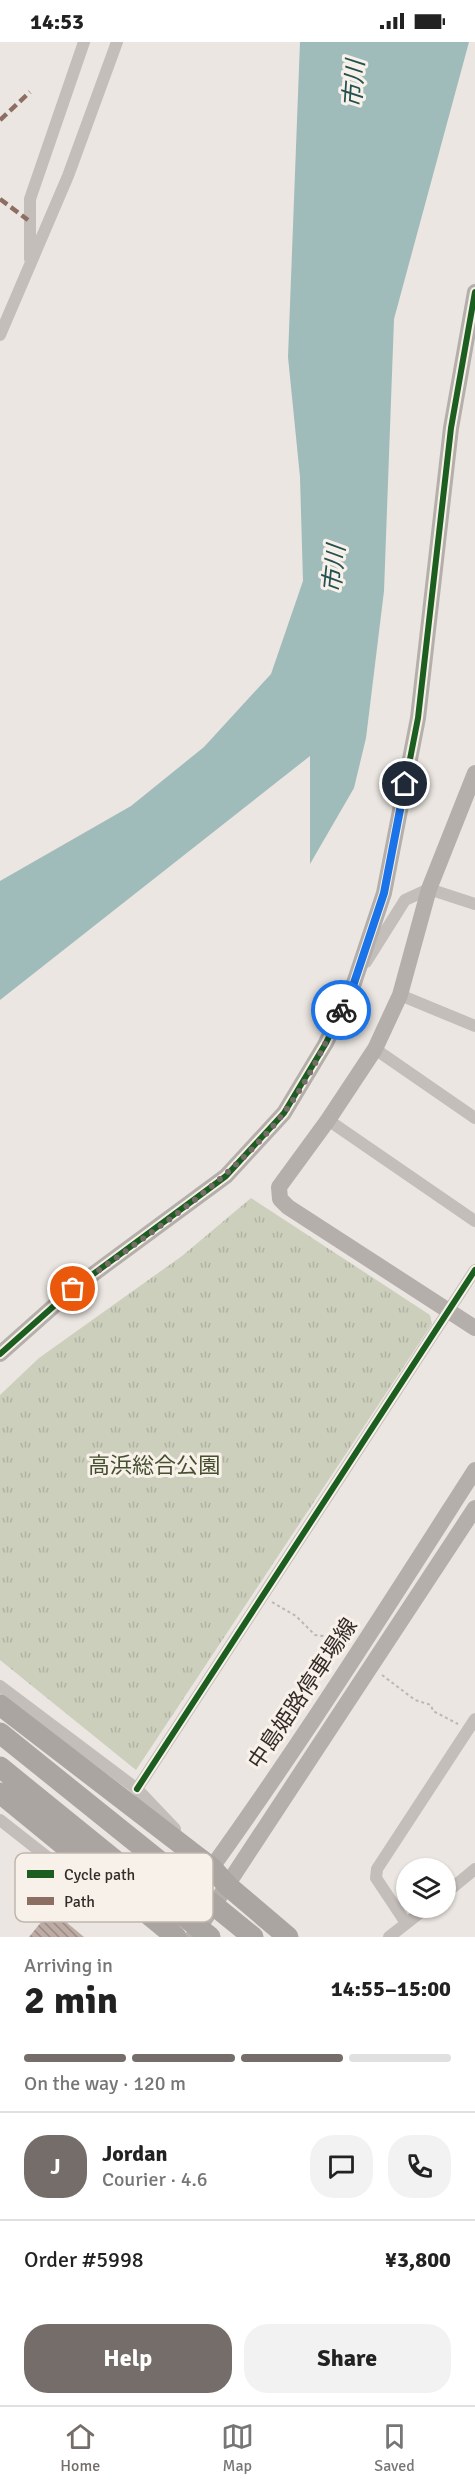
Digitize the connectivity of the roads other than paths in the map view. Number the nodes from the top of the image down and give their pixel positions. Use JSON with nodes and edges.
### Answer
{"nodes":[{"id":1,"x":84,"y":42,"type":"edge"},
{"id":2,"x":117,"y":42,"type":"edge"},
{"id":3,"x":31,"y":263,"type":"junction"},
{"id":4,"x":475,"y":292,"type":"edge"},
{"id":5,"x":0,"y":335,"type":"edge"},
{"id":6,"x":475,"y":774,"type":"edge"},
{"id":7,"x":429,"y":889,"type":"junction"},
{"id":8,"x":475,"y":904,"type":"edge"},
{"id":9,"x":354,"y":983,"type":"junction"},
{"id":10,"x":400,"y":995,"type":"junction"},
{"id":11,"x":475,"y":1026,"type":"edge"},
{"id":12,"x":375,"y":1049,"type":"junction"},
{"id":13,"x":475,"y":1118,"type":"edge"},
{"id":14,"x":328,"y":1120,"type":"junction"},
{"id":15,"x":475,"y":1221,"type":"edge"},
{"id":16,"x":475,"y":1270,"type":"edge"},
{"id":17,"x":448,"y":1311,"type":"junction"},
{"id":18,"x":475,"y":1328,"type":"edge"},
{"id":19,"x":0,"y":1354,"type":"edge"},
{"id":20,"x":475,"y":1470,"type":"edge"},
{"id":21,"x":475,"y":1508,"type":"edge"},
{"id":22,"x":0,"y":1676,"type":"edge"},
{"id":23,"x":0,"y":1686,"type":"edge"},
{"id":24,"x":0,"y":1705,"type":"edge"},
{"id":25,"x":473,"y":1728,"type":"edge"},
{"id":26,"x":0,"y":1733,"type":"edge"},
{"id":27,"x":77,"y":1747,"type":"junction"},
{"id":28,"x":0,"y":1767,"type":"edge"},
{"id":29,"x":137,"y":1789,"type":"junction"},
{"id":30,"x":0,"y":1793,"type":"edge"},
{"id":31,"x":0,"y":1821,"type":"edge"},
{"id":32,"x":42,"y":1853,"type":"edge"},
{"id":33,"x":71,"y":1853,"type":"edge"},
{"id":34,"x":106,"y":1853,"type":"edge"},
{"id":35,"x":149,"y":1853,"type":"edge"},
{"id":36,"x":192,"y":1853,"type":"edge"},
{"id":37,"x":198,"y":1853,"type":"edge"},
{"id":38,"x":213,"y":1867,"type":"edge"},
{"id":39,"x":213,"y":1869,"type":"edge"},
{"id":40,"x":472,"y":1876,"type":"edge"},
{"id":41,"x":228,"y":1886,"type":"junction"},
{"id":42,"x":456,"y":1886,"type":"edge"},
{"id":43,"x":213,"y":1904,"type":"edge"},
{"id":44,"x":213,"y":1908,"type":"edge"},
{"id":45,"x":413,"y":1918,"type":"edge"},
{"id":46,"x":145,"y":1922,"type":"edge"},
{"id":47,"x":152,"y":1922,"type":"edge"},
{"id":48,"x":176,"y":1922,"type":"edge"},
{"id":49,"x":191,"y":1922,"type":"edge"},
{"id":50,"x":203,"y":1922,"type":"edge"},
{"id":51,"x":406,"y":1923,"type":"junction"},
{"id":52,"x":167,"y":1935,"type":"edge"},
{"id":53,"x":193,"y":1937,"type":"edge"},
{"id":54,"x":210,"y":1937,"type":"edge"},
{"id":55,"x":253,"y":1937,"type":"edge"},
{"id":56,"x":288,"y":1937,"type":"edge"},
{"id":57,"x":389,"y":1937,"type":"edge"}],
"edges":[{"from":1,"to":3,"type":"street"},
{"from":2,"to":3,"type":"street"},
{"from":3,"to":5,"type":"street"},
{"from":4,"to":9,"type":"street"},
{"from":6,"to":7,"type":"street"},
{"from":7,"to":8,"type":"street"},
{"from":7,"to":9,"type":"street"},
{"from":7,"to":10,"type":"street"},
{"from":9,"to":19,"type":"street"},
{"from":10,"to":11,"type":"street"},
{"from":10,"to":12,"type":"street"},
{"from":12,"to":13,"type":"street"},
{"from":12,"to":14,"type":"street"},
{"from":14,"to":15,"type":"street"},
{"from":14,"to":17,"type":"street"},
{"from":16,"to":17,"type":"street"},
{"from":17,"to":18,"type":"street"},
{"from":17,"to":29,"type":"street"},
{"from":20,"to":38,"type":"street","name":"中島姫路停車場線"},
{"from":21,"to":41,"type":"street","name":"中島姫路停車場線"},
{"from":22,"to":27,"type":"street"},
{"from":23,"to":27,"type":"street"},
{"from":24,"to":36,"type":"highway"},
{"from":25,"to":51,"type":"street"},
{"from":26,"to":35,"type":"highway","bridge":true},
{"from":27,"to":29,"type":"street"},
{"from":28,"to":34,"type":"highway","bridge":true},
{"from":29,"to":37,"type":"street"},
{"from":30,"to":33,"type":"highway"},
{"from":31,"to":32,"type":"street"},
{"from":39,"to":41,"type":"highway"},
{"from":40,"to":42,"type":"street"},
{"from":41,"to":44,"type":"street","name":"中島姫路停車場線"},
{"from":41,"to":56,"type":"highway"},
{"from":43,"to":55,"type":"highway","bridge":true},
{"from":45,"to":51,"type":"street"},
{"from":46,"to":52,"type":"street"},
{"from":47,"to":52,"type":"highway"},
{"from":48,"to":52,"type":"street","name":"中島姫路停車場線"},
{"from":49,"to":54,"type":"highway","bridge":true},
{"from":50,"to":53,"type":"street","name":"中島姫路停車場線"},
{"from":51,"to":57,"type":"street"}]}
